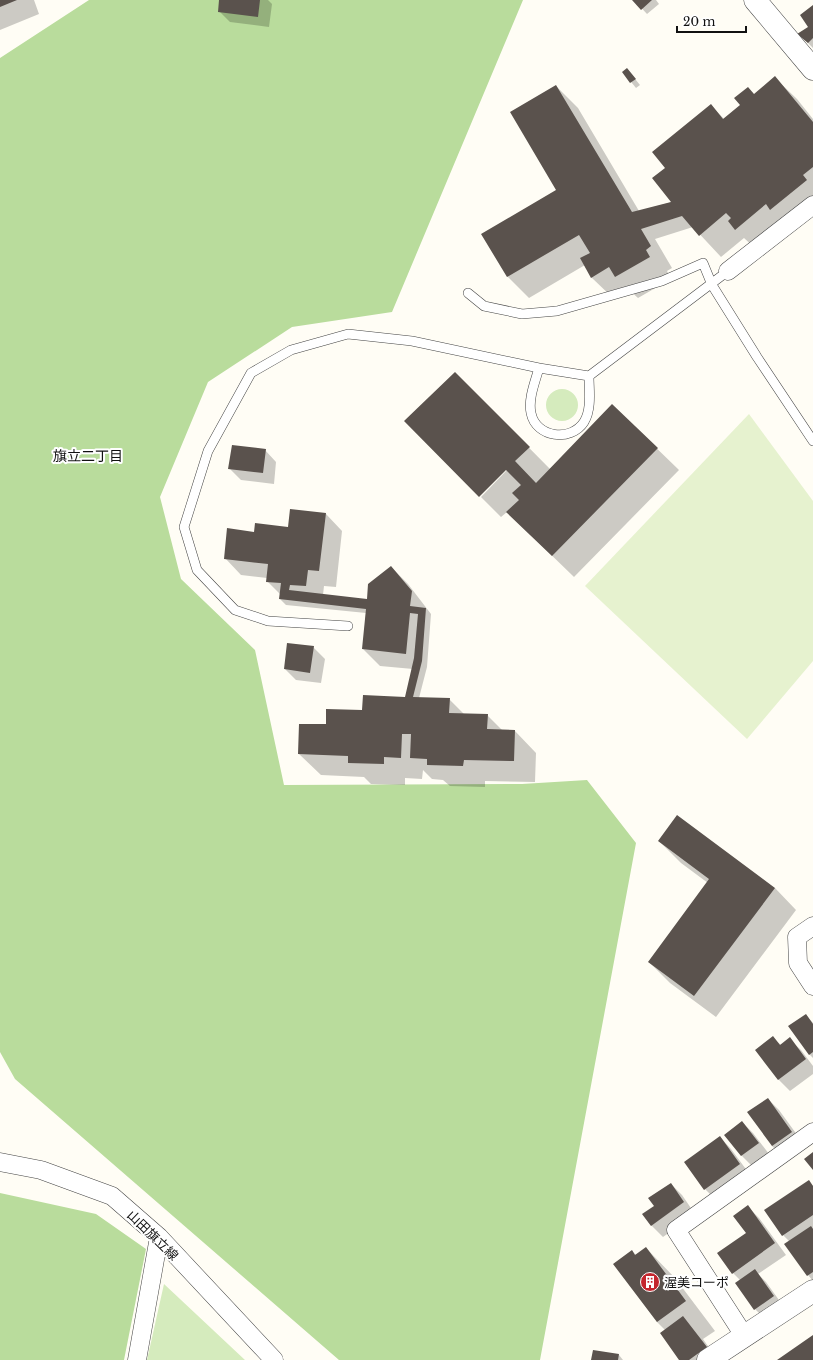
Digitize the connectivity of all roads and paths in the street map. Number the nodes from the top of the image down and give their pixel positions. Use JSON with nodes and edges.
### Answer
{"nodes":[{"id":1,"x":755,"y":0,"type":"edge"},
{"id":2,"x":813,"y":69,"type":"edge"},
{"id":3,"x":813,"y":205,"type":"edge"},
{"id":4,"x":728,"y":271,"type":"joint"},
{"id":5,"x":712,"y":285,"type":"junction"},
{"id":6,"x":468,"y":293,"type":"dead end"},
{"id":7,"x":539,"y":368,"type":"junction"},
{"id":8,"x":589,"y":376,"type":"junction"},
{"id":9,"x":813,"y":441,"type":"edge"},
{"id":10,"x":348,"y":626,"type":"dead end"},
{"id":11,"x":813,"y":926,"type":"edge"},
{"id":12,"x":813,"y":986,"type":"edge"},
{"id":13,"x":813,"y":1132,"type":"edge"},
{"id":14,"x":0,"y":1162,"type":"edge"},
{"id":15,"x":159,"y":1237,"type":"junction"},
{"id":16,"x":813,"y":1291,"type":"edge"},
{"id":17,"x":745,"y":1337,"type":"junction"},
{"id":18,"x":136,"y":1360,"type":"edge"},
{"id":19,"x":274,"y":1360,"type":"edge"},
{"id":20,"x":708,"y":1360,"type":"edge"}],
"edges":[{"from":1,"to":2,"type":"street"},
{"from":3,"to":4,"type":"street"},
{"from":4,"to":5,"type":"lane"},
{"from":5,"to":6,"type":"lane"},
{"from":5,"to":8,"type":"lane"},
{"from":5,"to":9,"type":"lane"},
{"from":7,"to":8,"type":"lane"},
{"from":7,"to":8,"type":"lane"},
{"from":7,"to":10,"type":"lane"},
{"from":11,"to":12,"type":"street"},
{"from":13,"to":17,"type":"street"},
{"from":14,"to":15,"type":"street","name":"山田旗立線"},
{"from":15,"to":18,"type":"street"},
{"from":15,"to":19,"type":"street","name":"山田旗立線"},
{"from":16,"to":17,"type":"street"},
{"from":17,"to":20,"type":"street"}]}
